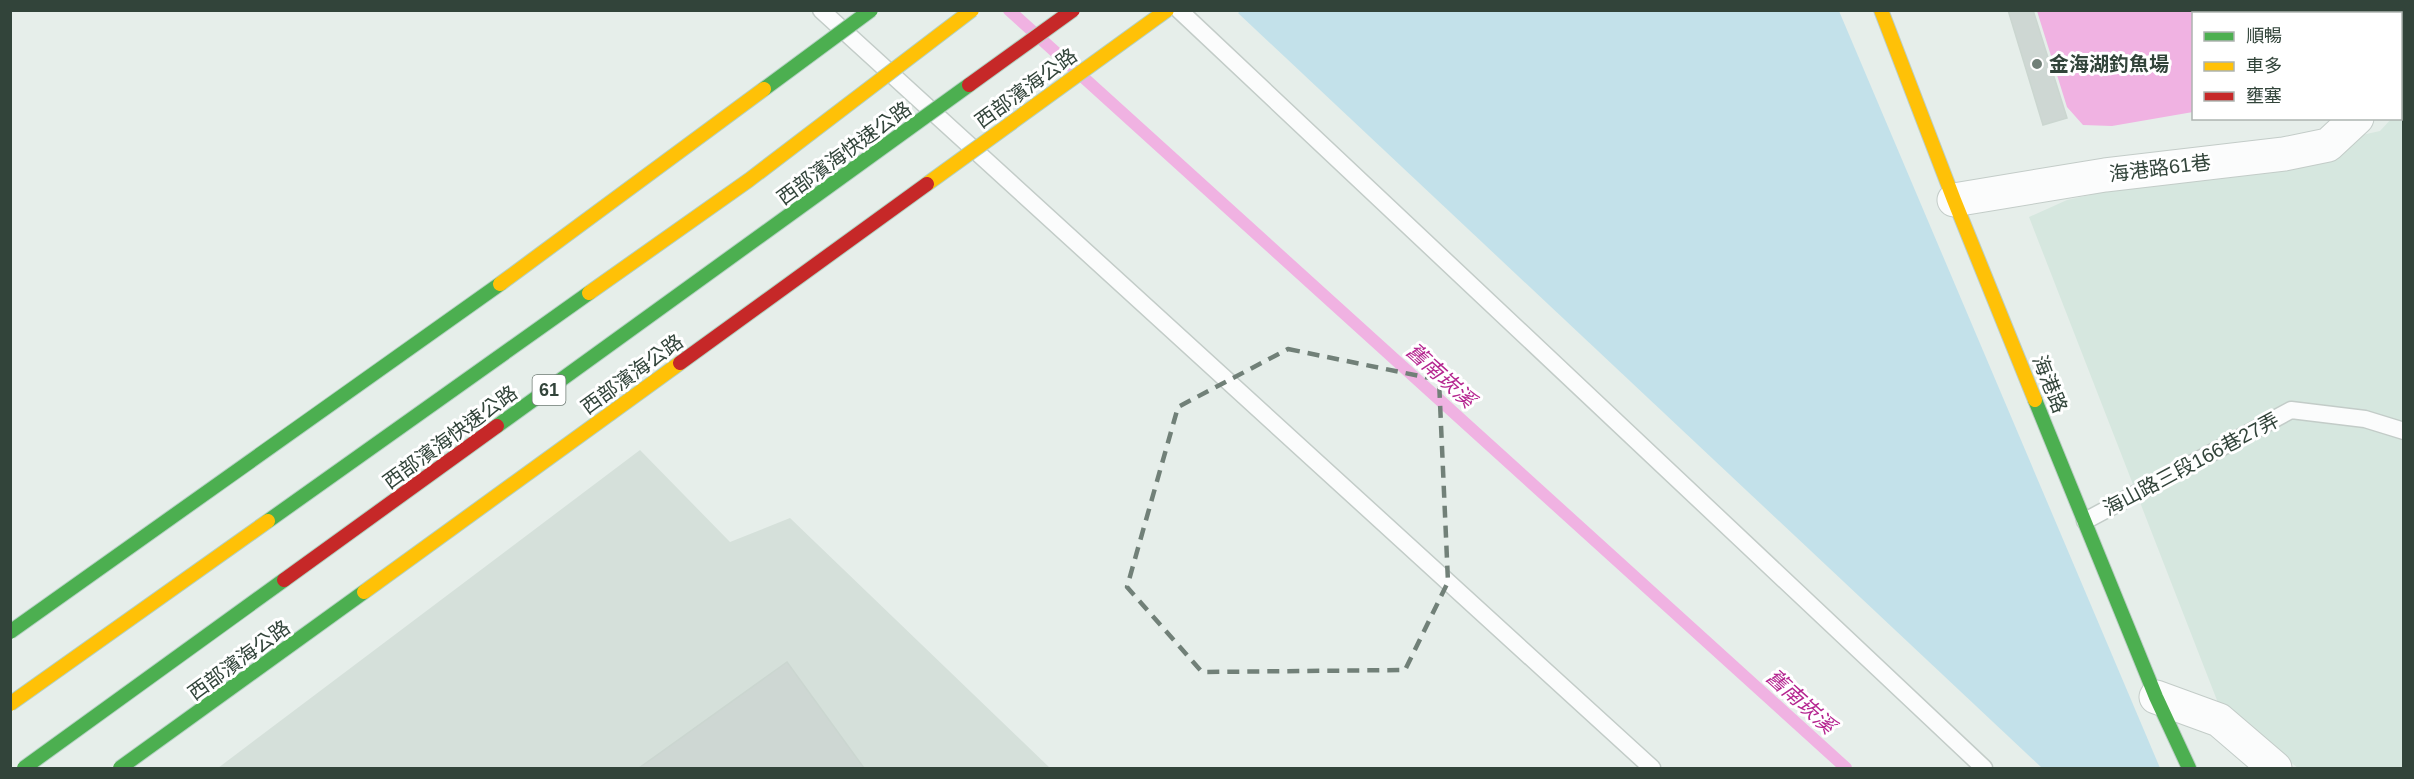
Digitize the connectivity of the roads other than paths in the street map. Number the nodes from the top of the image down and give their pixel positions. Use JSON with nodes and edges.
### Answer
{"nodes":[{"id":1,"x":821,"y":10,"type":"edge"},
{"id":2,"x":871,"y":10,"type":"edge"},
{"id":3,"x":972,"y":10,"type":"edge"},
{"id":4,"x":1074,"y":10,"type":"edge"},
{"id":5,"x":1167,"y":10,"type":"edge"},
{"id":6,"x":1179,"y":10,"type":"edge"},
{"id":7,"x":1881,"y":10,"type":"edge"},
{"id":8,"x":2356,"y":120,"type":"edge"},
{"id":9,"x":1954,"y":200,"type":"junction"},
{"id":10,"x":2403,"y":430,"type":"edge"},
{"id":11,"x":2085,"y":521,"type":"junction"},
{"id":12,"x":10,"y":632,"type":"edge"},
{"id":13,"x":2156,"y":697,"type":"junction"},
{"id":14,"x":10,"y":704,"type":"edge"},
{"id":15,"x":24,"y":768,"type":"edge"},
{"id":16,"x":120,"y":768,"type":"edge"},
{"id":17,"x":1652,"y":768,"type":"edge"},
{"id":18,"x":1984,"y":768,"type":"edge"},
{"id":19,"x":2189,"y":768,"type":"edge"},
{"id":20,"x":2275,"y":768,"type":"edge"}],
"edges":[{"from":1,"to":17,"type":"lane"},
{"from":2,"to":12,"type":"main road","bridge":true},
{"from":3,"to":14,"type":"main road","name":"西部濱海快速公路","bridge":true},
{"from":4,"to":15,"type":"main road","name":"西部濱海快速公路","number":"61","bridge":true},
{"from":5,"to":16,"type":"main road","name":"西部濱海公路","bridge":true},
{"from":6,"to":18,"type":"lane"},
{"from":7,"to":9,"type":"main road","name":"海港路"},
{"from":8,"to":9,"type":"street","name":"海港路61巷"},
{"from":9,"to":11,"type":"main road","name":"海港路"},
{"from":10,"to":11,"type":"lane","name":"海山路三段166巷27弄"},
{"from":11,"to":13,"type":"main road","name":"海港路"},
{"from":13,"to":19,"type":"main road","name":"海港路"},
{"from":13,"to":20,"type":"street"}]}
